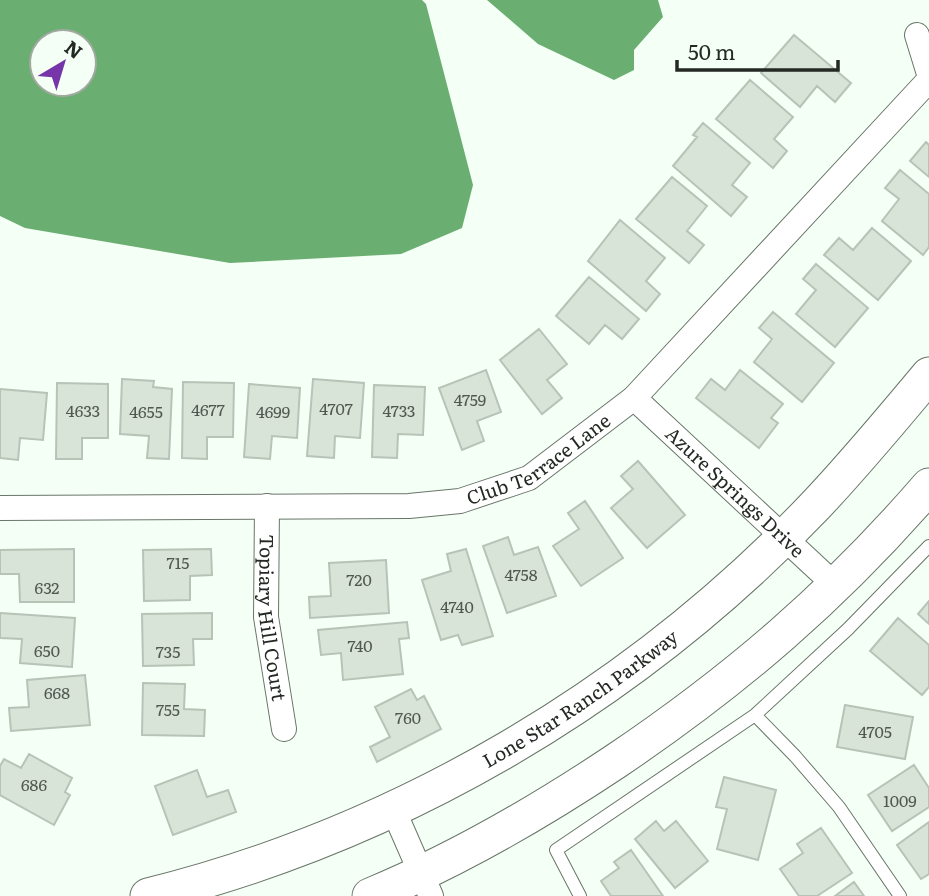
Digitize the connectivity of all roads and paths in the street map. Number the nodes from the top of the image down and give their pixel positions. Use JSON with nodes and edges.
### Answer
{"nodes":[{"id":1,"x":917,"y":36,"type":"dead end"},
{"id":2,"x":929,"y":74,"type":"edge"},
{"id":3,"x":929,"y":80,"type":"edge"},
{"id":4,"x":929,"y":375,"type":"edge"},
{"id":5,"x":634,"y":398,"type":"junction"},
{"id":6,"x":929,"y":486,"type":"edge"},
{"id":7,"x":267,"y":506,"type":"junction"},
{"id":8,"x":0,"y":508,"type":"edge"},
{"id":9,"x":784,"y":537,"type":"junction"},
{"id":10,"x":929,"y":545,"type":"edge"},
{"id":11,"x":836,"y":586,"type":"junction"},
{"id":12,"x":755,"y":715,"type":"junction"},
{"id":13,"x":285,"y":729,"type":"dead end"},
{"id":14,"x":393,"y":809,"type":"junction"},
{"id":15,"x":426,"y":885,"type":"edge"},
{"id":16,"x":148,"y":896,"type":"edge"},
{"id":17,"x":370,"y":896,"type":"edge"},
{"id":18,"x":580,"y":896,"type":"edge"},
{"id":19,"x":900,"y":896,"type":"edge"}],
"edges":[{"from":1,"to":2,"type":"street"},
{"from":3,"to":5,"type":"street","name":"Club Terrace Lane"},
{"from":4,"to":9,"type":"main road","name":"Lone Star Ranch Parkway"},
{"from":5,"to":7,"type":"street","name":"Club Terrace Lane"},
{"from":5,"to":9,"type":"street","name":"Azure Springs Drive"},
{"from":6,"to":11,"type":"main road"},
{"from":7,"to":8,"type":"street","name":"Club Terrace Lane"},
{"from":7,"to":13,"type":"street","name":"Topiary Hill Court"},
{"from":9,"to":11,"type":"street","name":"Azure Springs Drive"},
{"from":9,"to":14,"type":"main road","name":"Lone Star Ranch Parkway"},
{"from":10,"to":12,"type":"lane"},
{"from":11,"to":15,"type":"main road"},
{"from":12,"to":18,"type":"lane"},
{"from":12,"to":19,"type":"lane"},
{"from":14,"to":15,"type":"street"},
{"from":14,"to":16,"type":"main road","name":"Lone Star Ranch Parkway"},
{"from":15,"to":17,"type":"main road"}]}
